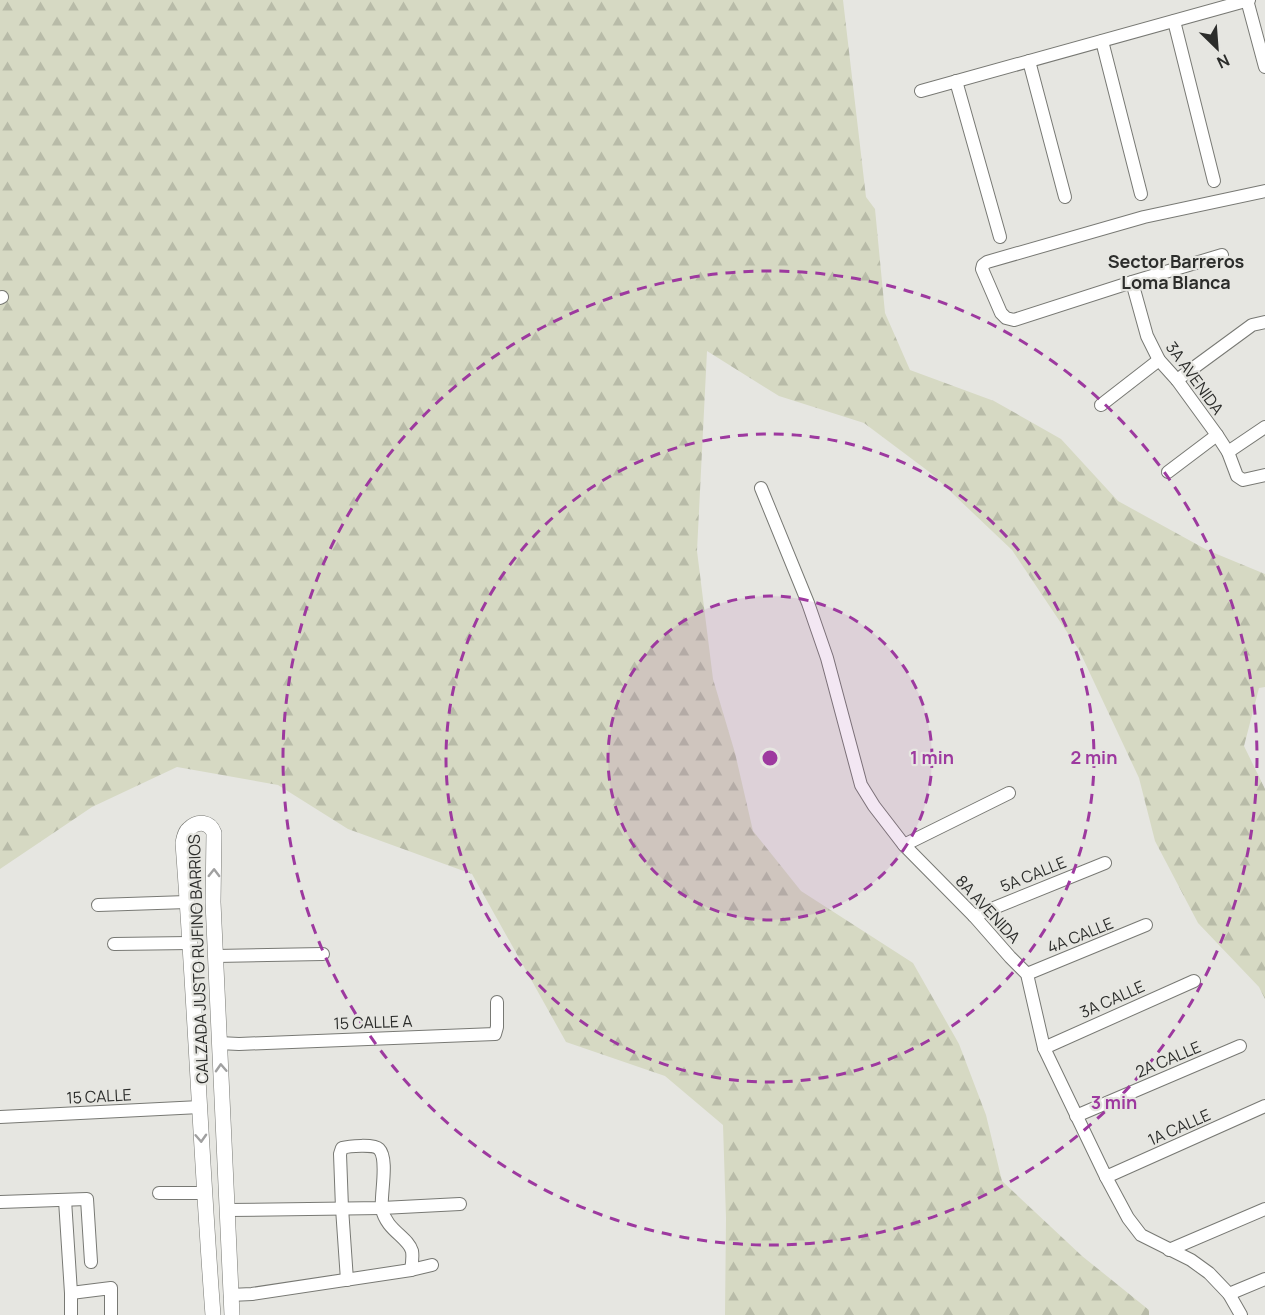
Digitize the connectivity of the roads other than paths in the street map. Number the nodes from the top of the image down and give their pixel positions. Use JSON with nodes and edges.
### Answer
{"nodes":[{"id":1,"x":1248,"y":0,"type":"edge"},
{"id":2,"x":1174,"y":21,"type":"junction"},
{"id":3,"x":1102,"y":41,"type":"junction"},
{"id":4,"x":1029,"y":61,"type":"junction"},
{"id":5,"x":1265,"y":67,"type":"edge"},
{"id":6,"x":956,"y":81,"type":"junction"},
{"id":7,"x":921,"y":91,"type":"dead end"},
{"id":8,"x":1214,"y":181,"type":"dead end"},
{"id":9,"x":1265,"y":191,"type":"edge"},
{"id":10,"x":1141,"y":194,"type":"dead end"},
{"id":11,"x":1065,"y":197,"type":"dead end"},
{"id":12,"x":1000,"y":237,"type":"dead end"},
{"id":13,"x":1222,"y":255,"type":"dead end"},
{"id":14,"x":1132,"y":282,"type":"junction"},
{"id":15,"x":1259,"y":323,"type":"edge"},
{"id":16,"x":1159,"y":360,"type":"junction"},
{"id":17,"x":1177,"y":380,"type":"junction"},
{"id":18,"x":1101,"y":405,"type":"dead end"},
{"id":19,"x":1265,"y":427,"type":"edge"},
{"id":20,"x":1217,"y":435,"type":"junction"},
{"id":21,"x":1228,"y":452,"type":"junction"},
{"id":22,"x":1168,"y":472,"type":"dead end"},
{"id":23,"x":1265,"y":475,"type":"edge"},
{"id":24,"x":761,"y":488,"type":"dead end"},
{"id":25,"x":1009,"y":793,"type":"dead end"},
{"id":26,"x":904,"y":845,"type":"junction"},
{"id":27,"x":1105,"y":863,"type":"dead end"},
{"id":28,"x":187,"y":902,"type":"junction"},
{"id":29,"x":98,"y":905,"type":"dead end"},
{"id":30,"x":974,"y":916,"type":"junction"},
{"id":31,"x":1146,"y":926,"type":"dead end"},
{"id":32,"x":190,"y":943,"type":"junction"},
{"id":33,"x":114,"y":944,"type":"dead end"},
{"id":34,"x":323,"y":954,"type":"dead end"},
{"id":35,"x":216,"y":956,"type":"junction"},
{"id":36,"x":1027,"y":974,"type":"junction"},
{"id":37,"x":1194,"y":981,"type":"dead end"},
{"id":38,"x":217,"y":986,"type":"junction"},
{"id":39,"x":192,"y":988,"type":"junction"},
{"id":40,"x":498,"y":1002,"type":"dead end"},
{"id":41,"x":219,"y":1043,"type":"junction"},
{"id":42,"x":1240,"y":1046,"type":"dead end"},
{"id":43,"x":1044,"y":1048,"type":"junction"},
{"id":44,"x":1265,"y":1106,"type":"edge"},
{"id":45,"x":200,"y":1107,"type":"junction"},
{"id":46,"x":1076,"y":1116,"type":"junction"},
{"id":47,"x":0,"y":1117,"type":"edge"},
{"id":48,"x":1106,"y":1177,"type":"junction"},
{"id":49,"x":159,"y":1193,"type":"dead end"},
{"id":50,"x":204,"y":1193,"type":"junction"},
{"id":51,"x":65,"y":1200,"type":"junction"},
{"id":52,"x":0,"y":1203,"type":"edge"},
{"id":53,"x":460,"y":1204,"type":"dead end"},
{"id":54,"x":342,"y":1208,"type":"junction"},
{"id":55,"x":382,"y":1208,"type":"junction"},
{"id":56,"x":1265,"y":1209,"type":"edge"},
{"id":57,"x":227,"y":1210,"type":"junction"},
{"id":58,"x":1169,"y":1250,"type":"junction"},
{"id":59,"x":229,"y":1251,"type":"junction"},
{"id":60,"x":208,"y":1252,"type":"junction"},
{"id":61,"x":91,"y":1262,"type":"dead end"},
{"id":62,"x":432,"y":1265,"type":"dead end"},
{"id":63,"x":411,"y":1270,"type":"junction"},
{"id":64,"x":1265,"y":1279,"type":"edge"},
{"id":65,"x":347,"y":1280,"type":"junction"},
{"id":66,"x":71,"y":1293,"type":"junction"},
{"id":67,"x":1229,"y":1294,"type":"junction"},
{"id":68,"x":230,"y":1295,"type":"junction"},
{"id":69,"x":71,"y":1315,"type":"edge"},
{"id":70,"x":111,"y":1315,"type":"edge"},
{"id":71,"x":213,"y":1315,"type":"edge"},
{"id":72,"x":232,"y":1315,"type":"edge"},
{"id":73,"x":1241,"y":1315,"type":"edge"}],
"edges":[{"from":1,"to":2,"type":"street"},
{"from":1,"to":5,"type":"street"},
{"from":2,"to":3,"type":"street"},
{"from":2,"to":8,"type":"street"},
{"from":3,"to":4,"type":"street"},
{"from":3,"to":10,"type":"street"},
{"from":4,"to":6,"type":"street"},
{"from":4,"to":11,"type":"street"},
{"from":6,"to":7,"type":"street"},
{"from":6,"to":12,"type":"street"},
{"from":9,"to":14,"type":"street"},
{"from":13,"to":14,"type":"street"},
{"from":14,"to":16,"type":"street","name":"3A AVENIDA"},
{"from":15,"to":17,"type":"street"},
{"from":16,"to":17,"type":"street","name":"3A AVENIDA"},
{"from":16,"to":18,"type":"street"},
{"from":17,"to":20,"type":"street","name":"3A AVENIDA"},
{"from":19,"to":21,"type":"street"},
{"from":20,"to":21,"type":"street","name":"3A AVENIDA"},
{"from":20,"to":22,"type":"street"},
{"from":21,"to":23,"type":"street","name":"3A AVENIDA"},
{"from":24,"to":26,"type":"street","name":"8A AVENIDA"},
{"from":25,"to":26,"type":"street"},
{"from":26,"to":30,"type":"street","name":"8A AVENIDA"},
{"from":27,"to":30,"type":"street","name":"5A CALLE"},
{"from":28,"to":29,"type":"street"},
{"from":28,"to":32,"type":"street","name":"CALZADA JUSTO RUFINO BARRIOS"},
{"from":35,"to":28,"type":"street","name":"CALZADA JUSTO RUFINO BARRIOS","one_way":true},
{"from":30,"to":36,"type":"street","name":"8A AVENIDA"},
{"from":31,"to":36,"type":"street","name":"4A CALLE"},
{"from":32,"to":33,"type":"street"},
{"from":32,"to":39,"type":"street","name":"CALZADA JUSTO RUFINO BARRIOS"},
{"from":34,"to":35,"type":"street"},
{"from":35,"to":38,"type":"street","name":"CALZADA JUSTO RUFINO BARRIOS"},
{"from":36,"to":43,"type":"street"},
{"from":37,"to":43,"type":"street","name":"3A CALLE"},
{"from":38,"to":39,"type":"street"},
{"from":38,"to":41,"type":"street","name":"CALZADA JUSTO RUFINO BARRIOS"},
{"from":39,"to":45,"type":"street","name":"CALZADA JUSTO RUFINO BARRIOS"},
{"from":40,"to":41,"type":"street","name":"15 CALLE A"},
{"from":57,"to":41,"type":"street","name":"CALZADA JUSTO RUFINO BARRIOS","one_way":true},
{"from":42,"to":46,"type":"street","name":"2A CALLE"},
{"from":43,"to":46,"type":"street"},
{"from":44,"to":48,"type":"street","name":"1A CALLE"},
{"from":45,"to":47,"type":"street","name":"15 CALLE"},
{"from":45,"to":50,"type":"street","name":"CALZADA JUSTO RUFINO BARRIOS","one_way":true},
{"from":46,"to":48,"type":"street"},
{"from":48,"to":58,"type":"street"},
{"from":49,"to":50,"type":"street"},
{"from":50,"to":60,"type":"street","name":"CALZADA JUSTO RUFINO BARRIOS"},
{"from":51,"to":52,"type":"street"},
{"from":51,"to":61,"type":"street"},
{"from":51,"to":66,"type":"street"},
{"from":53,"to":55,"type":"street"},
{"from":54,"to":55,"type":"street"},
{"from":54,"to":55,"type":"street"},
{"from":54,"to":57,"type":"street"},
{"from":54,"to":65,"type":"street"},
{"from":55,"to":63,"type":"street"},
{"from":56,"to":58,"type":"street"},
{"from":57,"to":59,"type":"street","name":"CALZADA JUSTO RUFINO BARRIOS"},
{"from":58,"to":67,"type":"street"},
{"from":59,"to":60,"type":"street"},
{"from":59,"to":68,"type":"street","name":"CALZADA JUSTO RUFINO BARRIOS"},
{"from":60,"to":71,"type":"street","name":"CALZADA JUSTO RUFINO BARRIOS"},
{"from":62,"to":63,"type":"street"},
{"from":63,"to":65,"type":"street"},
{"from":64,"to":67,"type":"street"},
{"from":65,"to":68,"type":"street"},
{"from":66,"to":69,"type":"street"},
{"from":66,"to":70,"type":"street"},
{"from":67,"to":73,"type":"street"},
{"from":68,"to":72,"type":"street","name":"CALZADA JUSTO RUFINO BARRIOS"}]}
